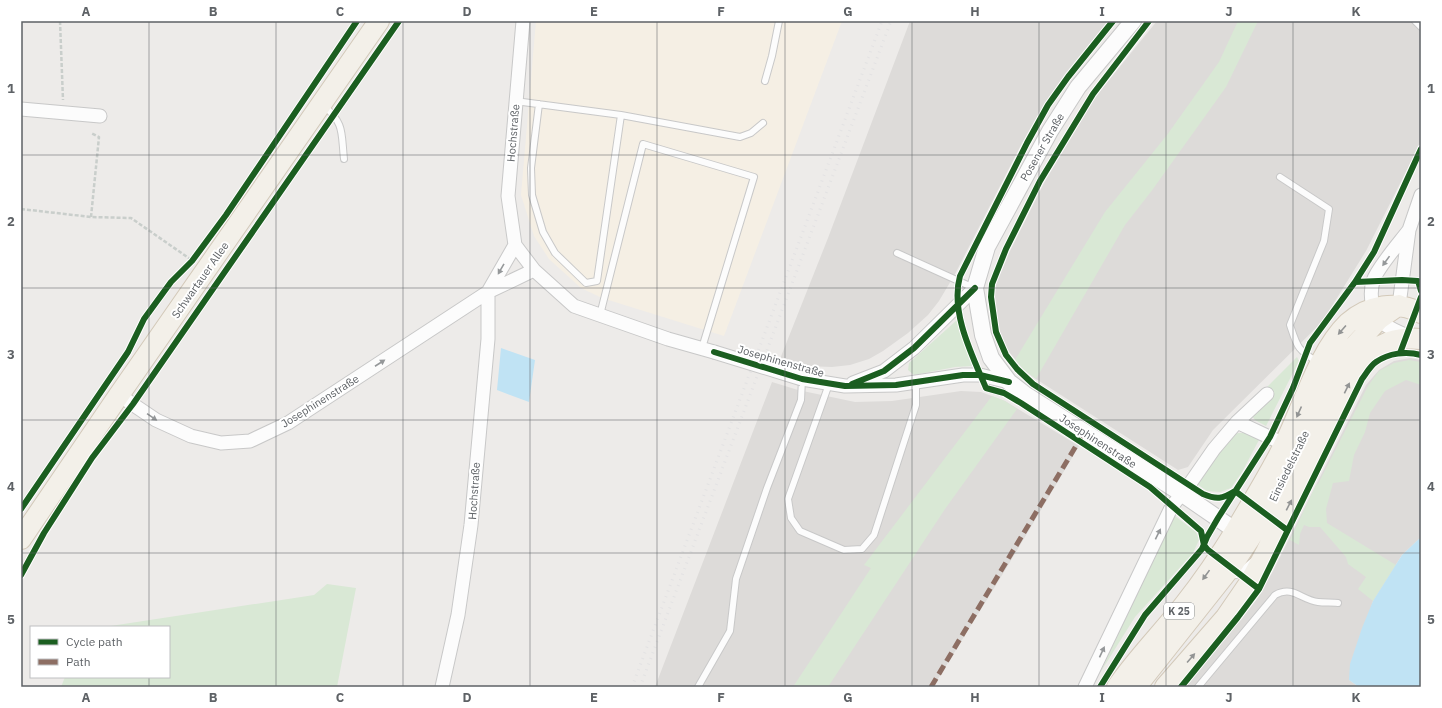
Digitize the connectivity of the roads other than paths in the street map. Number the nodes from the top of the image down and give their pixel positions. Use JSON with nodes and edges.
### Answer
{"nodes":[{"id":1,"x":379,"y":21,"type":"edge"},
{"id":2,"x":523,"y":21,"type":"edge"},
{"id":3,"x":779,"y":21,"type":"edge"},
{"id":4,"x":1133,"y":21,"type":"edge"},
{"id":5,"x":1415,"y":21,"type":"edge"},
{"id":6,"x":1421,"y":27,"type":"edge"},
{"id":7,"x":765,"y":81,"type":"dead end"},
{"id":8,"x":515,"y":101,"type":"junction"},
{"id":9,"x":322,"y":104,"type":"junction"},
{"id":10,"x":538,"y":104,"type":"junction"},
{"id":11,"x":21,"y":109,"type":"edge"},
{"id":12,"x":621,"y":115,"type":"junction"},
{"id":13,"x":100,"y":116,"type":"dead end"},
{"id":14,"x":763,"y":123,"type":"dead end"},
{"id":15,"x":344,"y":159,"type":"dead end"},
{"id":16,"x":1280,"y":177,"type":"dead end"},
{"id":17,"x":1421,"y":195,"type":"edge"},
{"id":18,"x":1409,"y":230,"type":"junction"},
{"id":19,"x":515,"y":246,"type":"junction"},
{"id":20,"x":898,"y":253,"type":"dead end"},
{"id":21,"x":534,"y":270,"type":"junction"},
{"id":22,"x":975,"y":288,"type":"junction"},
{"id":23,"x":488,"y":292,"type":"junction"},
{"id":24,"x":1399,"y":305,"type":"junction"},
{"id":25,"x":1376,"y":313,"type":"junction"},
{"id":26,"x":1421,"y":313,"type":"edge"},
{"id":27,"x":600,"y":315,"type":"junction"},
{"id":28,"x":1417,"y":339,"type":"edge"},
{"id":29,"x":708,"y":350,"type":"junction"},
{"id":30,"x":1327,"y":369,"type":"junction"},
{"id":31,"x":802,"y":379,"type":"junction"},
{"id":32,"x":916,"y":382,"type":"junction"},
{"id":33,"x":1009,"y":382,"type":"junction"},
{"id":34,"x":829,"y":384,"type":"junction"},
{"id":35,"x":845,"y":386,"type":"junction"},
{"id":36,"x":1267,"y":394,"type":"dead end"},
{"id":37,"x":119,"y":395,"type":"junction"},
{"id":38,"x":1237,"y":422,"type":"junction"},
{"id":39,"x":1284,"y":444,"type":"junction"},
{"id":40,"x":1181,"y":493,"type":"junction"},
{"id":41,"x":1242,"y":535,"type":"junction"},
{"id":42,"x":21,"y":539,"type":"edge"},
{"id":43,"x":1266,"y":552,"type":"junction"},
{"id":44,"x":1231,"y":582,"type":"dead end"},
{"id":45,"x":1338,"y":602,"type":"dead end"},
{"id":46,"x":1169,"y":656,"type":"dead end"},
{"id":47,"x":1174,"y":684,"type":"edge"},
{"id":48,"x":442,"y":687,"type":"edge"},
{"id":49,"x":698,"y":687,"type":"edge"},
{"id":50,"x":1085,"y":687,"type":"edge"},
{"id":51,"x":1117,"y":687,"type":"edge"},
{"id":52,"x":1136,"y":687,"type":"edge"},
{"id":53,"x":1140,"y":687,"type":"edge"},
{"id":54,"x":1198,"y":687,"type":"edge"}],
"edges":[{"from":1,"to":9,"type":"main road","name":"Schwartauer Allee"},
{"from":2,"to":8,"type":"street","name":"Hochstraße"},
{"from":3,"to":7,"type":"lane"},
{"from":4,"to":22,"type":"street","name":"Posener Straße"},
{"from":5,"to":6,"type":"lane"},
{"from":8,"to":10,"type":"lane"},
{"from":8,"to":19,"type":"street","name":"Hochstraße"},
{"from":9,"to":15,"type":"lane"},
{"from":9,"to":37,"type":"main road","name":"Schwartauer Allee"},
{"from":10,"to":12,"type":"lane"},
{"from":10,"to":12,"type":"lane"},
{"from":11,"to":13,"type":"street"},
{"from":12,"to":14,"type":"lane"},
{"from":16,"to":30,"type":"lane"},
{"from":17,"to":18,"type":"street"},
{"from":18,"to":24,"type":"street"},
{"from":18,"to":25,"type":"street","one_way":true},
{"from":19,"to":21,"type":"street"},
{"from":19,"to":23,"type":"street","one_way":true},
{"from":20,"to":22,"type":"lane"},
{"from":21,"to":23,"type":"street"},
{"from":21,"to":27,"type":"street","name":"Josephinenstraße"},
{"from":22,"to":33,"type":"street","name":"Posener Straße"},
{"from":22,"to":35,"type":"street","name":"Posener Straße"},
{"from":37,"to":23,"type":"street","name":"Josephinenstraße","one_way":true},
{"from":23,"to":48,"type":"street","name":"Hochstraße"},
{"from":24,"to":25,"type":"main road","number":"K 25"},
{"from":24,"to":26,"type":"main road","number":"K 25"},
{"from":25,"to":28,"type":"street","name":"Einsiedelstraße"},
{"from":25,"to":30,"type":"main road","name":"Einsiedelstraße","number":"K 25"},
{"from":27,"to":29,"type":"street","name":"Josephinenstraße"},
{"from":27,"to":29,"type":"lane"},
{"from":43,"to":28,"type":"main road","name":"Einsiedelstraße","one_way":true},
{"from":29,"to":31,"type":"street","name":"Josephinenstraße","bridge":true},
{"from":30,"to":39,"type":"main road","name":"Einsiedelstraße","number":"K 25","one_way":true},
{"from":30,"to":41,"type":"main road","name":"Einsiedelstraße","number":"K 25"},
{"from":31,"to":34,"type":"street","name":"Josephinenstraße"},
{"from":31,"to":49,"type":"lane"},
{"from":32,"to":33,"type":"street","name":"Josephinenstraße"},
{"from":32,"to":34,"type":"lane"},
{"from":32,"to":35,"type":"street","name":"Josephinenstraße"},
{"from":33,"to":40,"type":"street","name":"Josephinenstraße"},
{"from":34,"to":35,"type":"street","name":"Josephinenstraße"},
{"from":36,"to":38,"type":"street"},
{"from":37,"to":42,"type":"main road","name":"Schwartauer Allee"},
{"from":38,"to":39,"type":"street","name":"Einsiedelstraße"},
{"from":38,"to":40,"type":"street"},
{"from":39,"to":41,"type":"main road","name":"Einsiedelstraße","number":"K 25"},
{"from":40,"to":41,"type":"street","name":"Josephinenstraße"},
{"from":50,"to":40,"type":"street","one_way":true},
{"from":41,"to":43,"type":"street","name":"Josephinenstraße"},
{"from":41,"to":51,"type":"main road","name":"Einsiedelstraße","number":"K 25","one_way":true},
{"from":41,"to":52,"type":"main road","name":"Einsiedelstraße","number":"K 25"},
{"from":43,"to":44,"type":"lane"},
{"from":47,"to":43,"type":"main road","name":"Einsiedelstraße","one_way":true},
{"from":45,"to":54,"type":"lane"},
{"from":46,"to":53,"type":"lane"}]}
